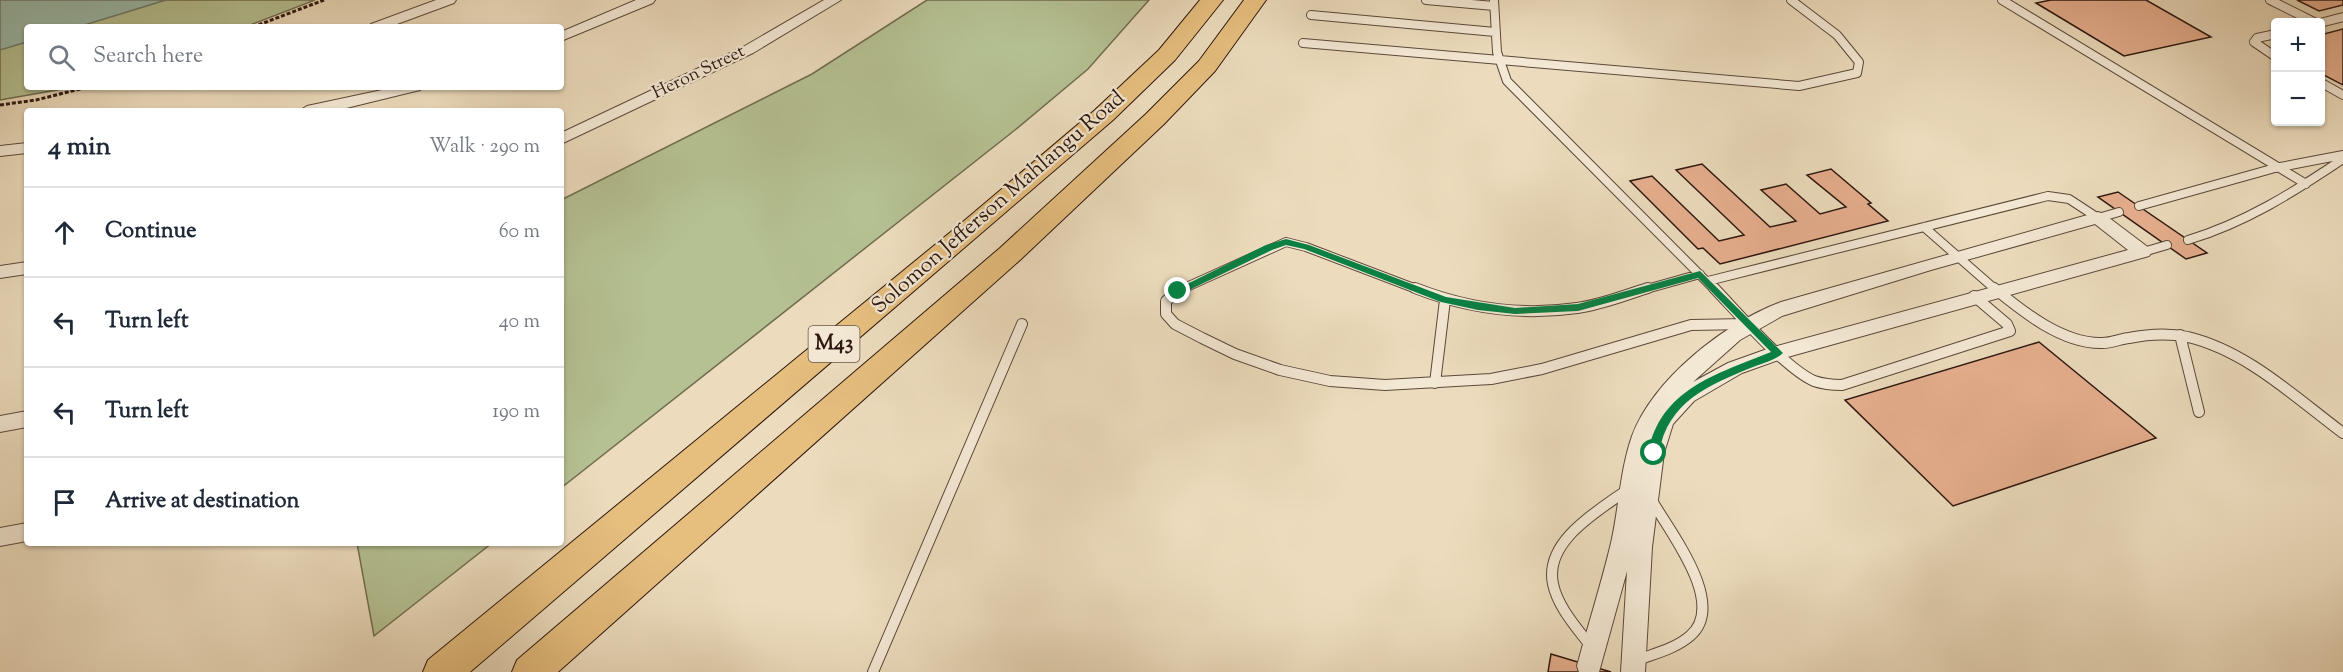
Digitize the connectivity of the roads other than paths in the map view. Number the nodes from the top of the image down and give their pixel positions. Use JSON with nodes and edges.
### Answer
{"nodes":[{"id":1,"x":448,"y":0,"type":"edge"},
{"id":2,"x":648,"y":0,"type":"edge"},
{"id":3,"x":834,"y":0,"type":"edge"},
{"id":4,"x":1212,"y":0,"type":"edge"},
{"id":5,"x":1255,"y":0,"type":"edge"},
{"id":6,"x":1426,"y":0,"type":"edge"},
{"id":7,"x":1791,"y":0,"type":"edge"},
{"id":8,"x":2004,"y":0,"type":"edge"},
{"id":9,"x":2270,"y":0,"type":"edge"},
{"id":10,"x":1494,"y":3,"type":"edge"},
{"id":11,"x":1311,"y":15,"type":"dead end"},
{"id":12,"x":2343,"y":17,"type":"edge"},
{"id":13,"x":2306,"y":18,"type":"edge"},
{"id":14,"x":2325,"y":22,"type":"edge"},
{"id":15,"x":384,"y":24,"type":"edge"},
{"id":16,"x":1496,"y":32,"type":"junction"},
{"id":17,"x":2271,"y":35,"type":"edge"},
{"id":18,"x":564,"y":37,"type":"edge"},
{"id":19,"x":1303,"y":44,"type":"dead end"},
{"id":20,"x":2271,"y":54,"type":"edge"},
{"id":21,"x":1498,"y":61,"type":"junction"},
{"id":22,"x":2325,"y":85,"type":"edge"},
{"id":23,"x":402,"y":90,"type":"edge"},
{"id":24,"x":2343,"y":95,"type":"edge"},
{"id":25,"x":327,"y":108,"type":"edge"},
{"id":26,"x":564,"y":138,"type":"edge"},
{"id":27,"x":24,"y":148,"type":"edge"},
{"id":28,"x":0,"y":151,"type":"edge"},
{"id":29,"x":2343,"y":157,"type":"edge"},
{"id":30,"x":2275,"y":168,"type":"junction"},
{"id":31,"x":2306,"y":184,"type":"junction"},
{"id":32,"x":2139,"y":206,"type":"dead end"},
{"id":33,"x":2119,"y":212,"type":"dead end"},
{"id":34,"x":2098,"y":218,"type":"junction"},
{"id":35,"x":1924,"y":227,"type":"junction"},
{"id":36,"x":2188,"y":240,"type":"dead end"},
{"id":37,"x":2167,"y":245,"type":"dead end"},
{"id":38,"x":2143,"y":252,"type":"junction"},
{"id":39,"x":1956,"y":256,"type":"junction"},
{"id":40,"x":24,"y":268,"type":"edge"},
{"id":41,"x":0,"y":272,"type":"edge"},
{"id":42,"x":1700,"y":274,"type":"junction"},
{"id":43,"x":1708,"y":281,"type":"junction"},
{"id":44,"x":1997,"y":290,"type":"junction"},
{"id":45,"x":1974,"y":296,"type":"junction"},
{"id":46,"x":1444,"y":300,"type":"junction"},
{"id":47,"x":1022,"y":324,"type":"dead end"},
{"id":48,"x":1749,"y":324,"type":"junction"},
{"id":49,"x":2180,"y":335,"type":"junction"},
{"id":50,"x":1778,"y":353,"type":"junction"},
{"id":51,"x":1435,"y":383,"type":"junction"},
{"id":52,"x":2199,"y":412,"type":"dead end"},
{"id":53,"x":24,"y":420,"type":"edge"},
{"id":54,"x":0,"y":424,"type":"edge"},
{"id":55,"x":2343,"y":433,"type":"edge"},
{"id":56,"x":1640,"y":488,"type":"junction"},
{"id":57,"x":24,"y":533,"type":"edge"},
{"id":58,"x":0,"y":537,"type":"edge"},
{"id":59,"x":1591,"y":658,"type":"joint"},
{"id":60,"x":1634,"y":667,"type":"edge"},
{"id":61,"x":442,"y":672,"type":"edge"},
{"id":62,"x":531,"y":672,"type":"edge"},
{"id":63,"x":873,"y":672,"type":"edge"}],
"edges":[{"from":1,"to":15,"type":"street"},
{"from":2,"to":18,"type":"street"},
{"from":3,"to":26,"type":"street","name":"Heron Street"},
{"from":4,"to":61,"type":"main road","name":"Solomon Jefferson Mahlangu Road","number":"M43"},
{"from":5,"to":62,"type":"main road","name":"Solomon Jefferson Mahlangu Road","number":"M43"},
{"from":6,"to":10,"type":"lane"},
{"from":7,"to":21,"type":"lane"},
{"from":8,"to":30,"type":"lane"},
{"from":9,"to":13,"type":"lane"},
{"from":10,"to":16,"type":"lane"},
{"from":11,"to":16,"type":"lane"},
{"from":12,"to":14,"type":"lane"},
{"from":16,"to":21,"type":"lane"},
{"from":17,"to":20,"type":"lane"},
{"from":19,"to":21,"type":"lane"},
{"from":21,"to":42,"type":"lane"},
{"from":22,"to":24,"type":"lane"},
{"from":23,"to":25,"type":"street"},
{"from":27,"to":28,"type":"street"},
{"from":29,"to":30,"type":"lane"},
{"from":29,"to":31,"type":"lane"},
{"from":30,"to":31,"type":"lane"},
{"from":30,"to":32,"type":"lane"},
{"from":31,"to":36,"type":"lane"},
{"from":33,"to":34,"type":"lane"},
{"from":34,"to":35,"type":"lane"},
{"from":34,"to":38,"type":"street"},
{"from":34,"to":39,"type":"street"},
{"from":35,"to":39,"type":"lane"},
{"from":35,"to":43,"type":"lane"},
{"from":37,"to":38,"type":"lane"},
{"from":38,"to":44,"type":"street"},
{"from":39,"to":44,"type":"lane"},
{"from":39,"to":48,"type":"street"},
{"from":40,"to":41,"type":"street"},
{"from":42,"to":43,"type":"lane"},
{"from":42,"to":46,"type":"lane"},
{"from":43,"to":48,"type":"lane"},
{"from":44,"to":45,"type":"street"},
{"from":44,"to":49,"type":"lane"},
{"from":45,"to":50,"type":"street"},
{"from":45,"to":50,"type":"lane"},
{"from":46,"to":51,"type":"lane"},
{"from":46,"to":51,"type":"lane"},
{"from":47,"to":63,"type":"lane"},
{"from":48,"to":50,"type":"lane"},
{"from":48,"to":51,"type":"lane"},
{"from":48,"to":56,"type":"street"},
{"from":49,"to":52,"type":"lane"},
{"from":49,"to":55,"type":"lane"},
{"from":50,"to":56,"type":"street"},
{"from":53,"to":54,"type":"street"},
{"from":56,"to":59,"type":"street"},
{"from":56,"to":59,"type":"lane"},
{"from":56,"to":60,"type":"street"},
{"from":56,"to":60,"type":"lane"},
{"from":57,"to":58,"type":"street"}]}
